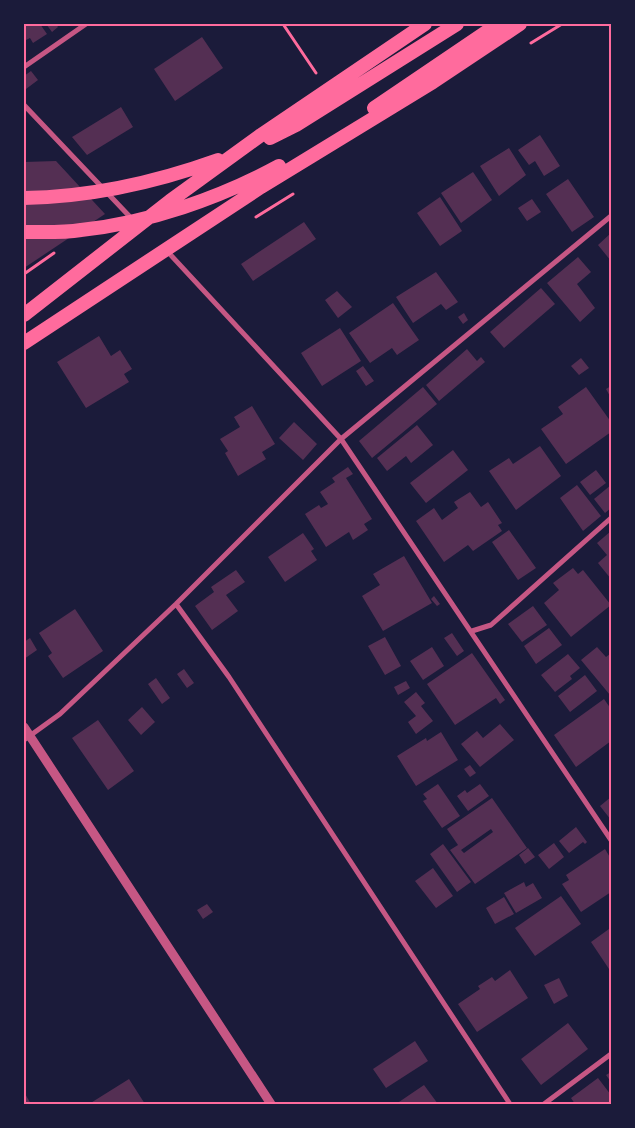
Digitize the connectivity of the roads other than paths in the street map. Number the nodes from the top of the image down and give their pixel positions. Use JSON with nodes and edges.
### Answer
{"nodes":[{"id":1,"x":86,"y":24,"type":"edge"},
{"id":2,"x":425,"y":24,"type":"edge"},
{"id":3,"x":457,"y":24,"type":"edge"},
{"id":4,"x":498,"y":24,"type":"edge"},
{"id":5,"x":520,"y":24,"type":"edge"},
{"id":6,"x":24,"y":67,"type":"edge"},
{"id":7,"x":24,"y":105,"type":"edge"},
{"id":8,"x":24,"y":198,"type":"edge"},
{"id":9,"x":611,"y":216,"type":"edge"},
{"id":10,"x":138,"y":224,"type":"junction"},
{"id":11,"x":24,"y":232,"type":"edge"},
{"id":12,"x":166,"y":250,"type":"junction"},
{"id":13,"x":24,"y":315,"type":"edge"},
{"id":14,"x":24,"y":343,"type":"edge"},
{"id":15,"x":341,"y":439,"type":"junction"},
{"id":16,"x":611,"y":518,"type":"edge"},
{"id":17,"x":176,"y":604,"type":"junction"},
{"id":18,"x":472,"y":631,"type":"junction"},
{"id":19,"x":24,"y":727,"type":"edge"},
{"id":20,"x":27,"y":738,"type":"edge"},
{"id":21,"x":611,"y":840,"type":"edge"},
{"id":22,"x":611,"y":1054,"type":"edge"},
{"id":23,"x":271,"y":1104,"type":"edge"},
{"id":24,"x":510,"y":1104,"type":"edge"},
{"id":25,"x":544,"y":1104,"type":"edge"}],
"edges":[{"from":1,"to":6,"type":"street"},
{"from":2,"to":10,"type":"highway"},
{"from":3,"to":8,"type":"highway"},
{"from":4,"to":11,"type":"highway"},
{"from":5,"to":12,"type":"highway"},
{"from":7,"to":10,"type":"street"},
{"from":9,"to":15,"type":"street"},
{"from":10,"to":13,"type":"highway"},
{"from":12,"to":14,"type":"highway"},
{"from":12,"to":15,"type":"street"},
{"from":15,"to":17,"type":"street"},
{"from":15,"to":18,"type":"street"},
{"from":16,"to":18,"type":"street"},
{"from":17,"to":20,"type":"street"},
{"from":17,"to":24,"type":"street"},
{"from":18,"to":21,"type":"street"},
{"from":19,"to":20,"type":"street"},
{"from":20,"to":23,"type":"street"},
{"from":22,"to":25,"type":"street"}]}
